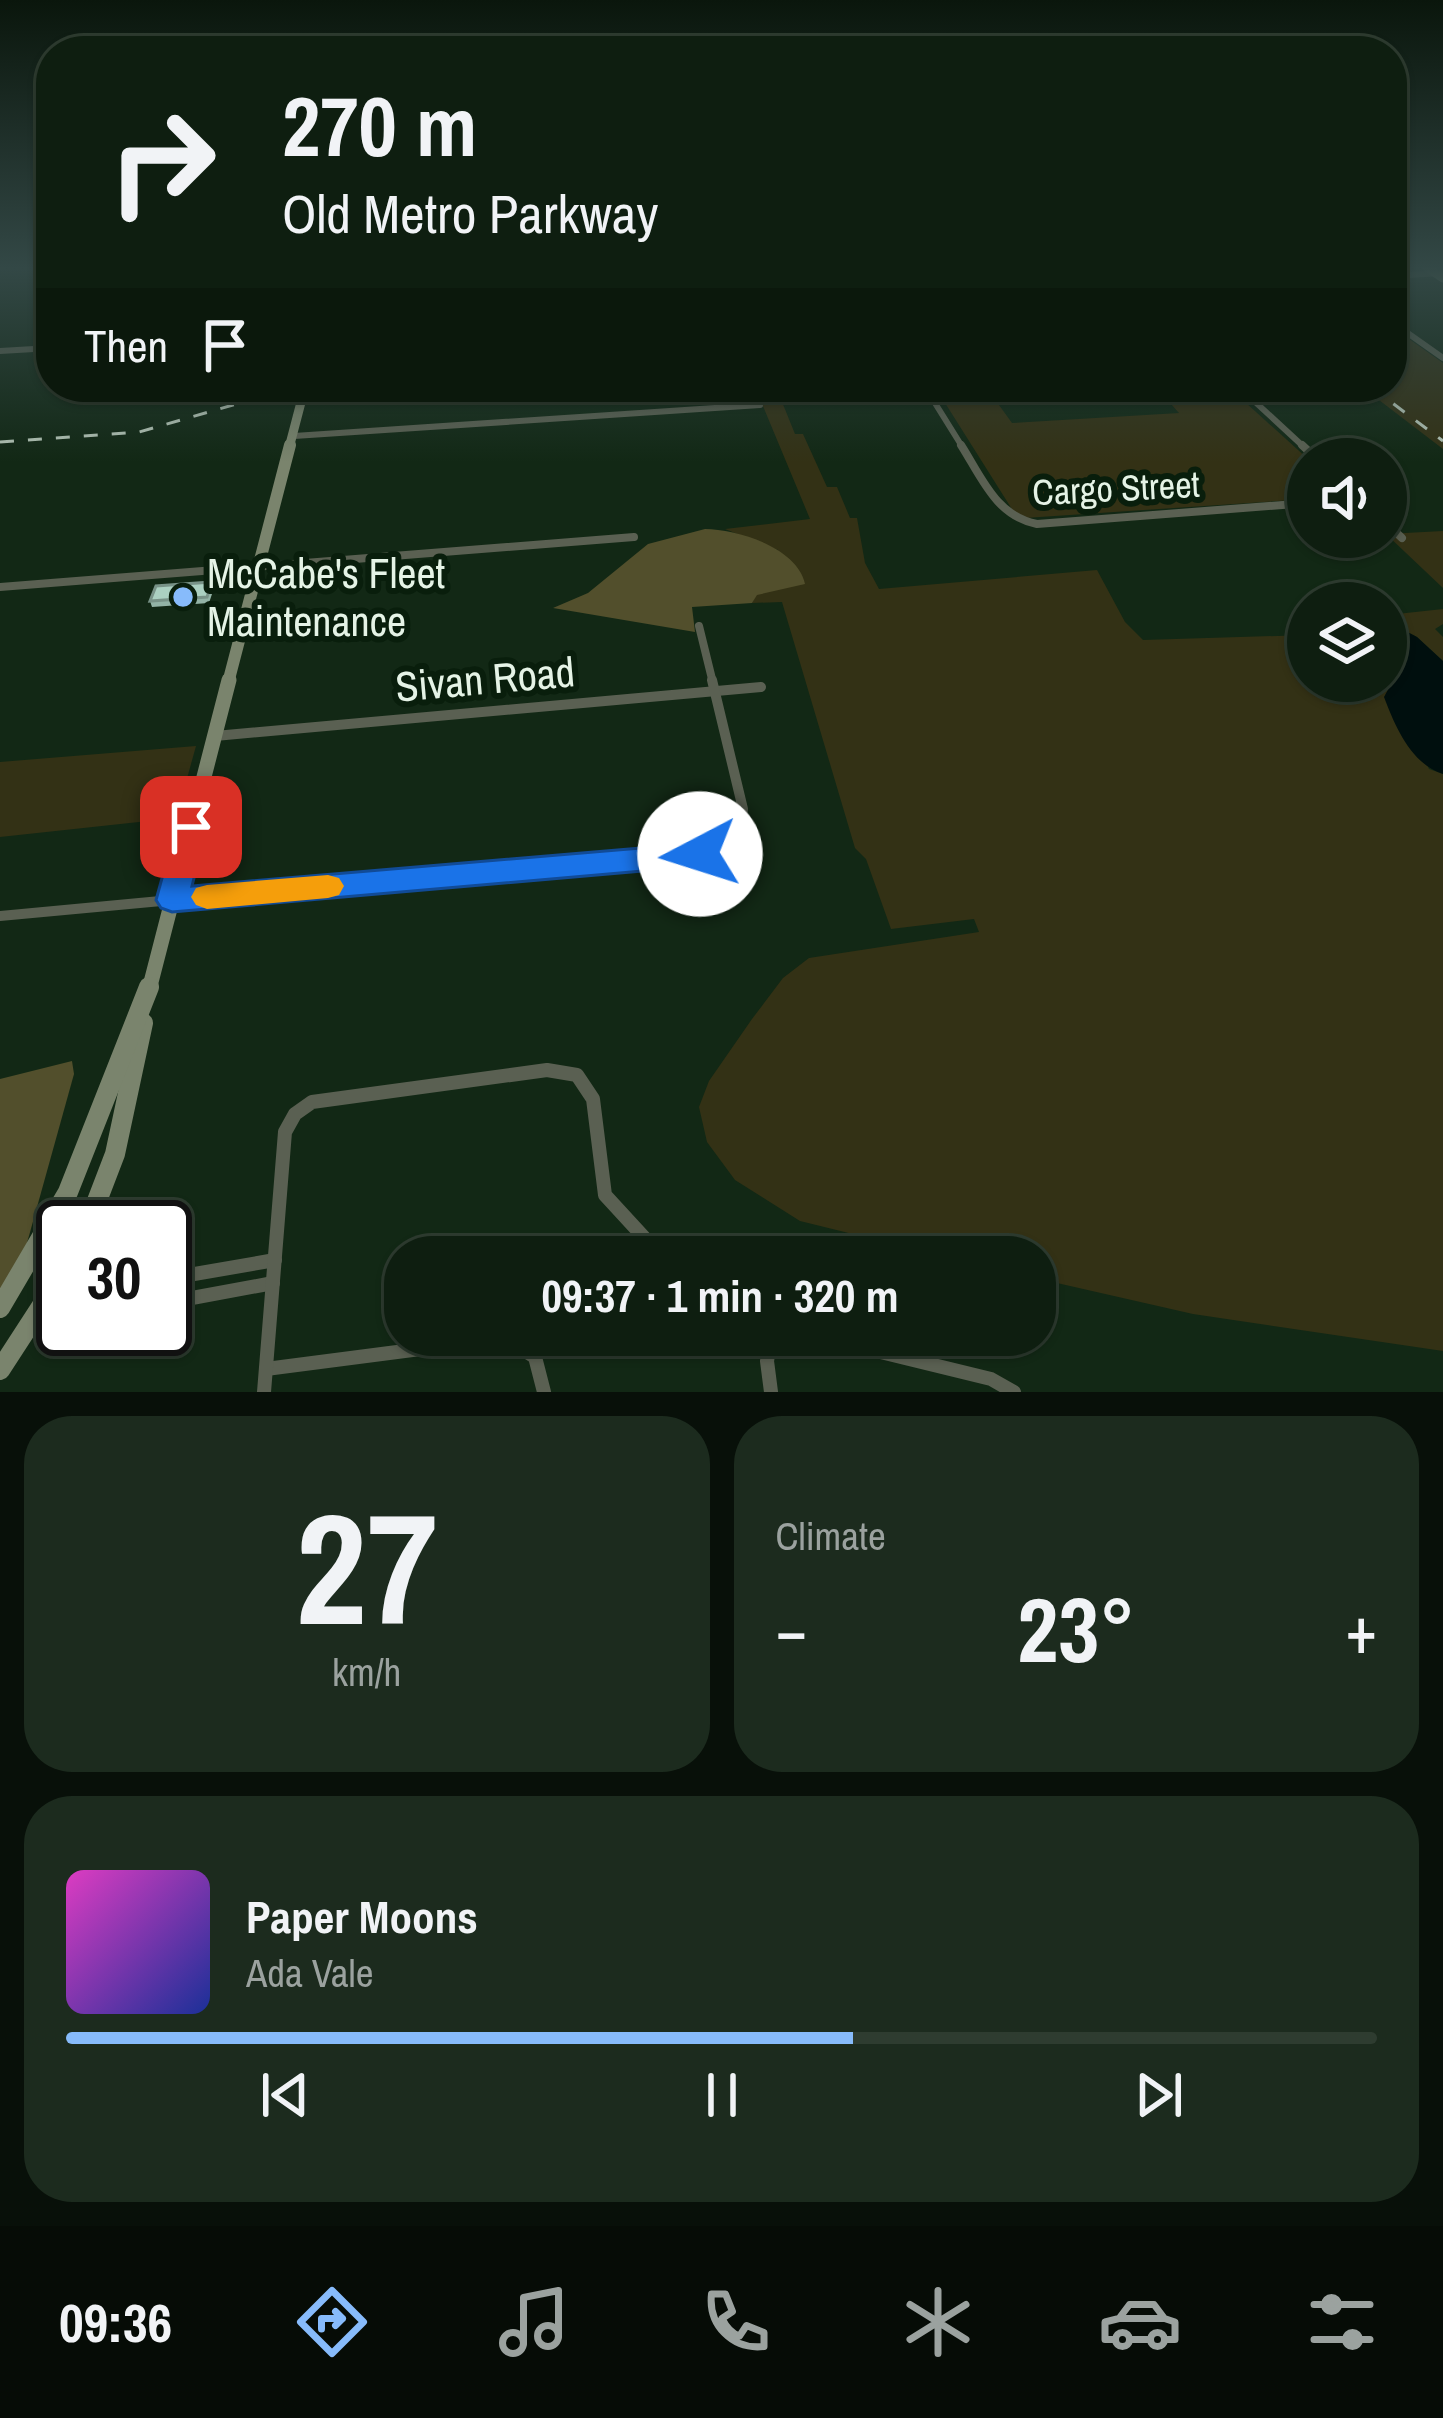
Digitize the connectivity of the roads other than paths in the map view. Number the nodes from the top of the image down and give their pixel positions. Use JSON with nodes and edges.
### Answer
{"nodes":[{"id":1,"x":1407,"y":333,"type":"edge"},
{"id":2,"x":36,"y":349,"type":"edge"},
{"id":3,"x":0,"y":351,"type":"edge"},
{"id":4,"x":1443,"y":358,"type":"edge"},
{"id":5,"x":302,"y":402,"type":"edge"},
{"id":6,"x":935,"y":402,"type":"edge"},
{"id":7,"x":1255,"y":402,"type":"edge"},
{"id":8,"x":760,"y":405,"type":"dead end"},
{"id":9,"x":294,"y":436,"type":"junction"},
{"id":10,"x":1294,"y":438,"type":"edge"},
{"id":11,"x":1287,"y":505,"type":"edge"},
{"id":12,"x":634,"y":537,"type":"dead end"},
{"id":13,"x":260,"y":566,"type":"junction"},
{"id":14,"x":0,"y":587,"type":"edge"},
{"id":15,"x":699,"y":626,"type":"dead end"},
{"id":16,"x":761,"y":687,"type":"dead end"},
{"id":17,"x":715,"y":692,"type":"junction"},
{"id":18,"x":215,"y":736,"type":"junction"},
{"id":19,"x":172,"y":900,"type":"junction"},
{"id":20,"x":0,"y":916,"type":"edge"},
{"id":21,"x":146,"y":1000,"type":"junction"},
{"id":22,"x":103,"y":1111,"type":"junction"},
{"id":23,"x":115,"y":1154,"type":"junction"},
{"id":24,"x":97,"y":1200,"type":"edge"},
{"id":25,"x":641,"y":1236,"type":"edge"},
{"id":26,"x":275,"y":1260,"type":"junction"},
{"id":27,"x":216,"y":1270,"type":"junction"},
{"id":28,"x":192,"y":1274,"type":"edge"},
{"id":29,"x":273,"y":1283,"type":"junction"},
{"id":30,"x":213,"y":1294,"type":"junction"},
{"id":31,"x":192,"y":1298,"type":"edge"},
{"id":32,"x":0,"y":1308,"type":"edge"},
{"id":33,"x":36,"y":1317,"type":"edge"},
{"id":34,"x":36,"y":1325,"type":"edge"},
{"id":35,"x":29,"y":1328,"type":"junction"},
{"id":36,"x":767,"y":1356,"type":"edge"},
{"id":37,"x":882,"y":1356,"type":"edge"},
{"id":38,"x":266,"y":1369,"type":"junction"},
{"id":39,"x":0,"y":1370,"type":"edge"},
{"id":40,"x":264,"y":1392,"type":"edge"},
{"id":41,"x":544,"y":1392,"type":"edge"},
{"id":42,"x":771,"y":1392,"type":"edge"},
{"id":43,"x":1014,"y":1392,"type":"edge"}],
"edges":[{"from":1,"to":4,"type":"street"},
{"from":2,"to":3,"type":"street"},
{"from":5,"to":9,"type":"street"},
{"from":6,"to":11,"type":"street","name":"Cargo Street"},
{"from":7,"to":10,"type":"street"},
{"from":8,"to":9,"type":"street"},
{"from":9,"to":13,"type":"street"},
{"from":12,"to":13,"type":"street"},
{"from":13,"to":14,"type":"street"},
{"from":13,"to":18,"type":"street"},
{"from":15,"to":17,"type":"street"},
{"from":16,"to":17,"type":"street","name":"Sivan Road"},
{"from":17,"to":18,"type":"street","name":"Sivan Road"},
{"from":17,"to":19,"type":"street"},
{"from":18,"to":19,"type":"street"},
{"from":19,"to":20,"type":"street"},
{"from":19,"to":21,"type":"street"},
{"from":21,"to":22,"type":"street"},
{"from":21,"to":23,"type":"street"},
{"from":22,"to":23,"type":"street"},
{"from":22,"to":32,"type":"street"},
{"from":23,"to":24,"type":"street"},
{"from":25,"to":26,"type":"street"},
{"from":26,"to":27,"type":"street"},
{"from":26,"to":29,"type":"street"},
{"from":27,"to":28,"type":"street"},
{"from":27,"to":30,"type":"street"},
{"from":29,"to":30,"type":"street"},
{"from":29,"to":38,"type":"street"},
{"from":30,"to":31,"type":"street"},
{"from":33,"to":35,"type":"street"},
{"from":34,"to":35,"type":"street"},
{"from":35,"to":39,"type":"street"},
{"from":36,"to":42,"type":"street"},
{"from":37,"to":43,"type":"street"},
{"from":38,"to":40,"type":"street"},
{"from":38,"to":41,"type":"street"}]}
